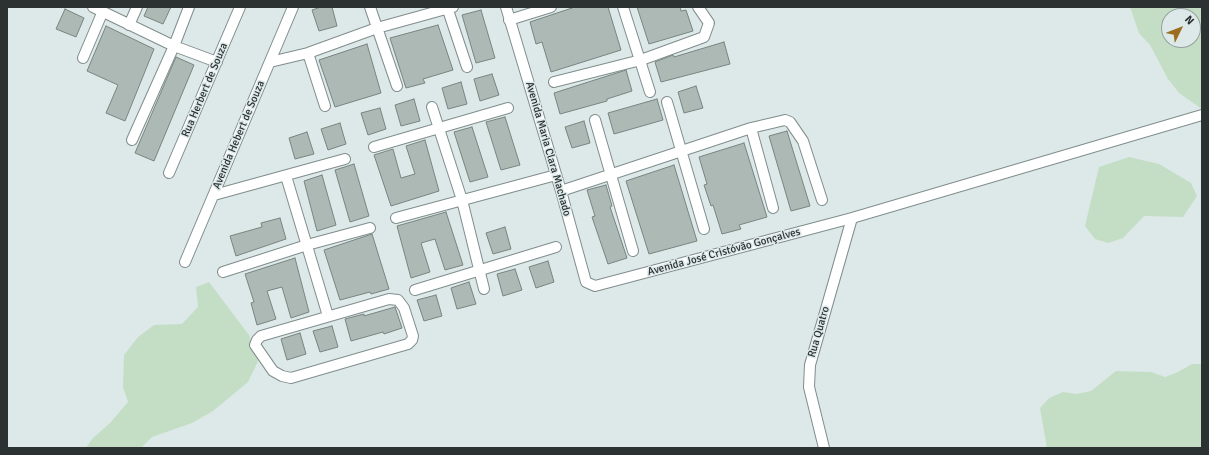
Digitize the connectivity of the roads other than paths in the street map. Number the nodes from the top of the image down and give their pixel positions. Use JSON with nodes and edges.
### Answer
{"nodes":[{"id":1,"x":93,"y":7,"type":"edge"},
{"id":2,"x":138,"y":7,"type":"edge"},
{"id":3,"x":189,"y":7,"type":"edge"},
{"id":4,"x":240,"y":7,"type":"edge"},
{"id":5,"x":293,"y":7,"type":"edge"},
{"id":6,"x":370,"y":7,"type":"edge"},
{"id":7,"x":506,"y":7,"type":"edge"},
{"id":8,"x":551,"y":7,"type":"edge"},
{"id":9,"x":624,"y":7,"type":"edge"},
{"id":10,"x":698,"y":7,"type":"edge"},
{"id":11,"x":449,"y":8,"type":"edge"},
{"id":12,"x":103,"y":12,"type":"junction"},
{"id":13,"x":509,"y":20,"type":"junction"},
{"id":14,"x":129,"y":25,"type":"junction"},
{"id":15,"x":376,"y":28,"type":"junction"},
{"id":16,"x":174,"y":46,"type":"junction"},
{"id":17,"x":308,"y":52,"type":"junction"},
{"id":18,"x":83,"y":58,"type":"dead end"},
{"id":19,"x":640,"y":60,"type":"junction"},
{"id":20,"x":217,"y":62,"type":"junction"},
{"id":21,"x":270,"y":62,"type":"junction"},
{"id":22,"x":467,"y":67,"type":"dead end"},
{"id":23,"x":554,"y":82,"type":"dead end"},
{"id":24,"x":397,"y":86,"type":"dead end"},
{"id":25,"x":650,"y":92,"type":"dead end"},
{"id":26,"x":666,"y":102,"type":"dead end"},
{"id":27,"x":325,"y":106,"type":"dead end"},
{"id":28,"x":432,"y":107,"type":"dead end"},
{"id":29,"x":508,"y":108,"type":"dead end"},
{"id":30,"x":1202,"y":115,"type":"edge"},
{"id":31,"x":595,"y":120,"type":"dead end"},
{"id":32,"x":438,"y":128,"type":"junction"},
{"id":33,"x":751,"y":128,"type":"junction"},
{"id":34,"x":132,"y":140,"type":"dead end"},
{"id":35,"x":374,"y":147,"type":"dead end"},
{"id":36,"x":682,"y":151,"type":"junction"},
{"id":37,"x":345,"y":159,"type":"dead end"},
{"id":38,"x":169,"y":172,"type":"dead end"},
{"id":39,"x":611,"y":174,"type":"junction"},
{"id":40,"x":556,"y":175,"type":"junction"},
{"id":41,"x":286,"y":176,"type":"junction"},
{"id":42,"x":561,"y":191,"type":"junction"},
{"id":43,"x":214,"y":195,"type":"junction"},
{"id":44,"x":462,"y":200,"type":"junction"},
{"id":45,"x":822,"y":200,"type":"dead end"},
{"id":46,"x":773,"y":208,"type":"dead end"},
{"id":47,"x":396,"y":218,"type":"dead end"},
{"id":48,"x":852,"y":218,"type":"junction"},
{"id":49,"x":370,"y":228,"type":"dead end"},
{"id":50,"x":704,"y":229,"type":"dead end"},
{"id":51,"x":307,"y":246,"type":"junction"},
{"id":52,"x":556,"y":247,"type":"dead end"},
{"id":53,"x":633,"y":251,"type":"dead end"},
{"id":54,"x":185,"y":262,"type":"dead end"},
{"id":55,"x":479,"y":271,"type":"junction"},
{"id":56,"x":223,"y":272,"type":"dead end"},
{"id":57,"x":595,"y":286,"type":"joint"},
{"id":58,"x":415,"y":290,"type":"dead end"},
{"id":59,"x":484,"y":290,"type":"dead end"},
{"id":60,"x":328,"y":316,"type":"junction"},
{"id":61,"x":824,"y":448,"type":"edge"}],
"edges":[{"from":1,"to":12,"type":"street"},
{"from":2,"to":14,"type":"street"},
{"from":3,"to":16,"type":"street"},
{"from":4,"to":20,"type":"street","name":"Rua Herbert de Souza"},
{"from":5,"to":21,"type":"street","name":"Avenida Hebert de Souza"},
{"from":6,"to":15,"type":"street"},
{"from":7,"to":13,"type":"street","name":"Avenida Maria Clara Machado"},
{"from":8,"to":13,"type":"street"},
{"from":9,"to":19,"type":"street"},
{"from":10,"to":19,"type":"street"},
{"from":11,"to":15,"type":"street"},
{"from":11,"to":22,"type":"street"},
{"from":12,"to":14,"type":"street"},
{"from":12,"to":18,"type":"street"},
{"from":13,"to":40,"type":"street","name":"Avenida Maria Clara Machado"},
{"from":14,"to":16,"type":"street"},
{"from":15,"to":17,"type":"street"},
{"from":15,"to":24,"type":"street"},
{"from":16,"to":20,"type":"street"},
{"from":16,"to":34,"type":"street"},
{"from":17,"to":21,"type":"street"},
{"from":17,"to":27,"type":"street"},
{"from":19,"to":23,"type":"street"},
{"from":19,"to":25,"type":"street"},
{"from":20,"to":38,"type":"street","name":"Rua Herbert de Souza"},
{"from":21,"to":43,"type":"street","name":"Avenida Hebert de Souza"},
{"from":26,"to":36,"type":"street"},
{"from":28,"to":32,"type":"street"},
{"from":29,"to":32,"type":"street"},
{"from":30,"to":48,"type":"street","name":"Avenida José Cristóvão Gonçalves"},
{"from":31,"to":39,"type":"street"},
{"from":32,"to":35,"type":"street"},
{"from":32,"to":44,"type":"street"},
{"from":33,"to":36,"type":"street"},
{"from":33,"to":45,"type":"street"},
{"from":33,"to":46,"type":"street"},
{"from":36,"to":39,"type":"street"},
{"from":36,"to":50,"type":"street"},
{"from":37,"to":41,"type":"street"},
{"from":39,"to":42,"type":"street"},
{"from":39,"to":53,"type":"street"},
{"from":40,"to":42,"type":"street","name":"Avenida Maria Clara Machado"},
{"from":40,"to":44,"type":"street"},
{"from":41,"to":43,"type":"street"},
{"from":41,"to":51,"type":"street"},
{"from":42,"to":57,"type":"street","name":"Avenida Maria Clara Machado"},
{"from":43,"to":54,"type":"street","name":"Avenida Hebert de Souza"},
{"from":44,"to":47,"type":"street"},
{"from":44,"to":55,"type":"street"},
{"from":48,"to":57,"type":"street","name":"Avenida José Cristóvão Gonçalves"},
{"from":48,"to":61,"type":"street","name":"Rua Quatro"},
{"from":49,"to":51,"type":"street"},
{"from":51,"to":56,"type":"street"},
{"from":51,"to":60,"type":"street"},
{"from":52,"to":55,"type":"street"},
{"from":55,"to":58,"type":"street"},
{"from":55,"to":59,"type":"street"},
{"from":60,"to":60,"type":"street"}]}
